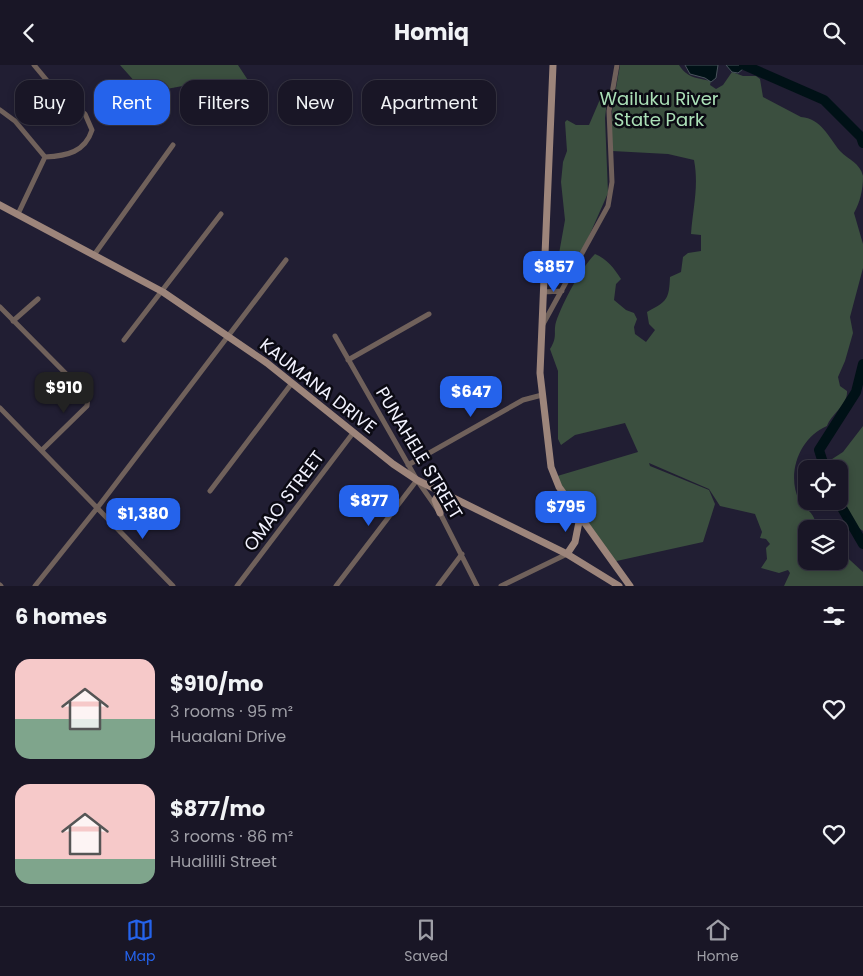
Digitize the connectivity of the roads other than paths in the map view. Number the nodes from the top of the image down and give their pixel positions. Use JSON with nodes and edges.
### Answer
{"nodes":[{"id":1,"x":34,"y":65,"type":"edge"},
{"id":2,"x":553,"y":65,"type":"edge"},
{"id":3,"x":617,"y":65,"type":"edge"},
{"id":4,"x":0,"y":110,"type":"edge"},
{"id":5,"x":173,"y":145,"type":"dead end"},
{"id":6,"x":46,"y":157,"type":"junction"},
{"id":7,"x":0,"y":205,"type":"edge"},
{"id":8,"x":18,"y":214,"type":"junction"},
{"id":9,"x":221,"y":214,"type":"dead end"},
{"id":10,"x":94,"y":255,"type":"junction"},
{"id":11,"x":286,"y":260,"type":"dead end"},
{"id":12,"x":562,"y":291,"type":"junction"},
{"id":13,"x":163,"y":292,"type":"junction"},
{"id":14,"x":543,"y":292,"type":"junction"},
{"id":15,"x":38,"y":299,"type":"dead end"},
{"id":16,"x":0,"y":307,"type":"edge"},
{"id":17,"x":429,"y":313,"type":"dead end"},
{"id":18,"x":13,"y":321,"type":"junction"},
{"id":19,"x":540,"y":329,"type":"junction"},
{"id":20,"x":228,"y":336,"type":"junction"},
{"id":21,"x":334,"y":336,"type":"dead end"},
{"id":22,"x":124,"y":340,"type":"dead end"},
{"id":23,"x":348,"y":360,"type":"junction"},
{"id":24,"x":292,"y":383,"type":"junction"},
{"id":25,"x":542,"y":395,"type":"junction"},
{"id":26,"x":0,"y":408,"type":"edge"},
{"id":27,"x":353,"y":433,"type":"junction"},
{"id":28,"x":42,"y":450,"type":"junction"},
{"id":29,"x":408,"y":465,"type":"junction"},
{"id":30,"x":417,"y":480,"type":"junction"},
{"id":31,"x":210,"y":491,"type":"dead end"},
{"id":32,"x":440,"y":492,"type":"junction"},
{"id":33,"x":98,"y":507,"type":"junction"},
{"id":34,"x":440,"y":513,"type":"junction"},
{"id":35,"x":580,"y":517,"type":"junction"},
{"id":36,"x":462,"y":554,"type":"junction"},
{"id":37,"x":567,"y":554,"type":"junction"},
{"id":38,"x":36,"y":586,"type":"edge"},
{"id":39,"x":173,"y":586,"type":"edge"},
{"id":40,"x":237,"y":586,"type":"edge"},
{"id":41,"x":336,"y":586,"type":"edge"},
{"id":42,"x":438,"y":586,"type":"edge"},
{"id":43,"x":477,"y":586,"type":"edge"},
{"id":44,"x":502,"y":586,"type":"edge"},
{"id":45,"x":619,"y":586,"type":"edge"},
{"id":46,"x":630,"y":586,"type":"edge"}],
"edges":[{"from":1,"to":6,"type":"street"},
{"from":2,"to":14,"type":"street"},
{"from":3,"to":12,"type":"street"},
{"from":4,"to":6,"type":"street"},
{"from":5,"to":10,"type":"street"},
{"from":6,"to":8,"type":"street"},
{"from":7,"to":8,"type":"street","name":"KAUMANA DRIVE"},
{"from":8,"to":10,"type":"street","name":"KAUMANA DRIVE"},
{"from":9,"to":13,"type":"street"},
{"from":10,"to":13,"type":"street","name":"KAUMANA DRIVE"},
{"from":11,"to":20,"type":"street"},
{"from":12,"to":14,"type":"street"},
{"from":12,"to":19,"type":"street"},
{"from":13,"to":20,"type":"street","name":"KAUMANA DRIVE"},
{"from":13,"to":22,"type":"street"},
{"from":14,"to":19,"type":"street"},
{"from":15,"to":18,"type":"street"},
{"from":16,"to":18,"type":"street"},
{"from":17,"to":23,"type":"street"},
{"from":18,"to":28,"type":"street"},
{"from":19,"to":25,"type":"street"},
{"from":20,"to":24,"type":"street","name":"KAUMANA DRIVE"},
{"from":20,"to":33,"type":"street"},
{"from":21,"to":23,"type":"street","name":"PUNAHELE STREET"},
{"from":23,"to":29,"type":"street","name":"PUNAHELE STREET"},
{"from":24,"to":27,"type":"street","name":"KAUMANA DRIVE"},
{"from":24,"to":31,"type":"street"},
{"from":25,"to":29,"type":"street"},
{"from":25,"to":35,"type":"street"},
{"from":26,"to":28,"type":"street"},
{"from":27,"to":30,"type":"street","name":"KAUMANA DRIVE"},
{"from":27,"to":40,"type":"street","name":"OMAO STREET"},
{"from":28,"to":33,"type":"street"},
{"from":29,"to":30,"type":"street","name":"PUNAHELE STREET"},
{"from":30,"to":32,"type":"street","name":"KAUMANA DRIVE"},
{"from":30,"to":34,"type":"street","name":"PUNAHELE STREET"},
{"from":30,"to":41,"type":"street"},
{"from":32,"to":34,"type":"street"},
{"from":32,"to":37,"type":"street","name":"KAUMANA DRIVE"},
{"from":33,"to":38,"type":"street"},
{"from":33,"to":39,"type":"street"},
{"from":34,"to":36,"type":"street","name":"PUNAHELE STREET"},
{"from":35,"to":37,"type":"street"},
{"from":35,"to":46,"type":"street"},
{"from":36,"to":42,"type":"street"},
{"from":36,"to":43,"type":"street","name":"PUNAHELE STREET"},
{"from":37,"to":44,"type":"street"},
{"from":37,"to":45,"type":"street","name":"KAUMANA DRIVE"}]}
